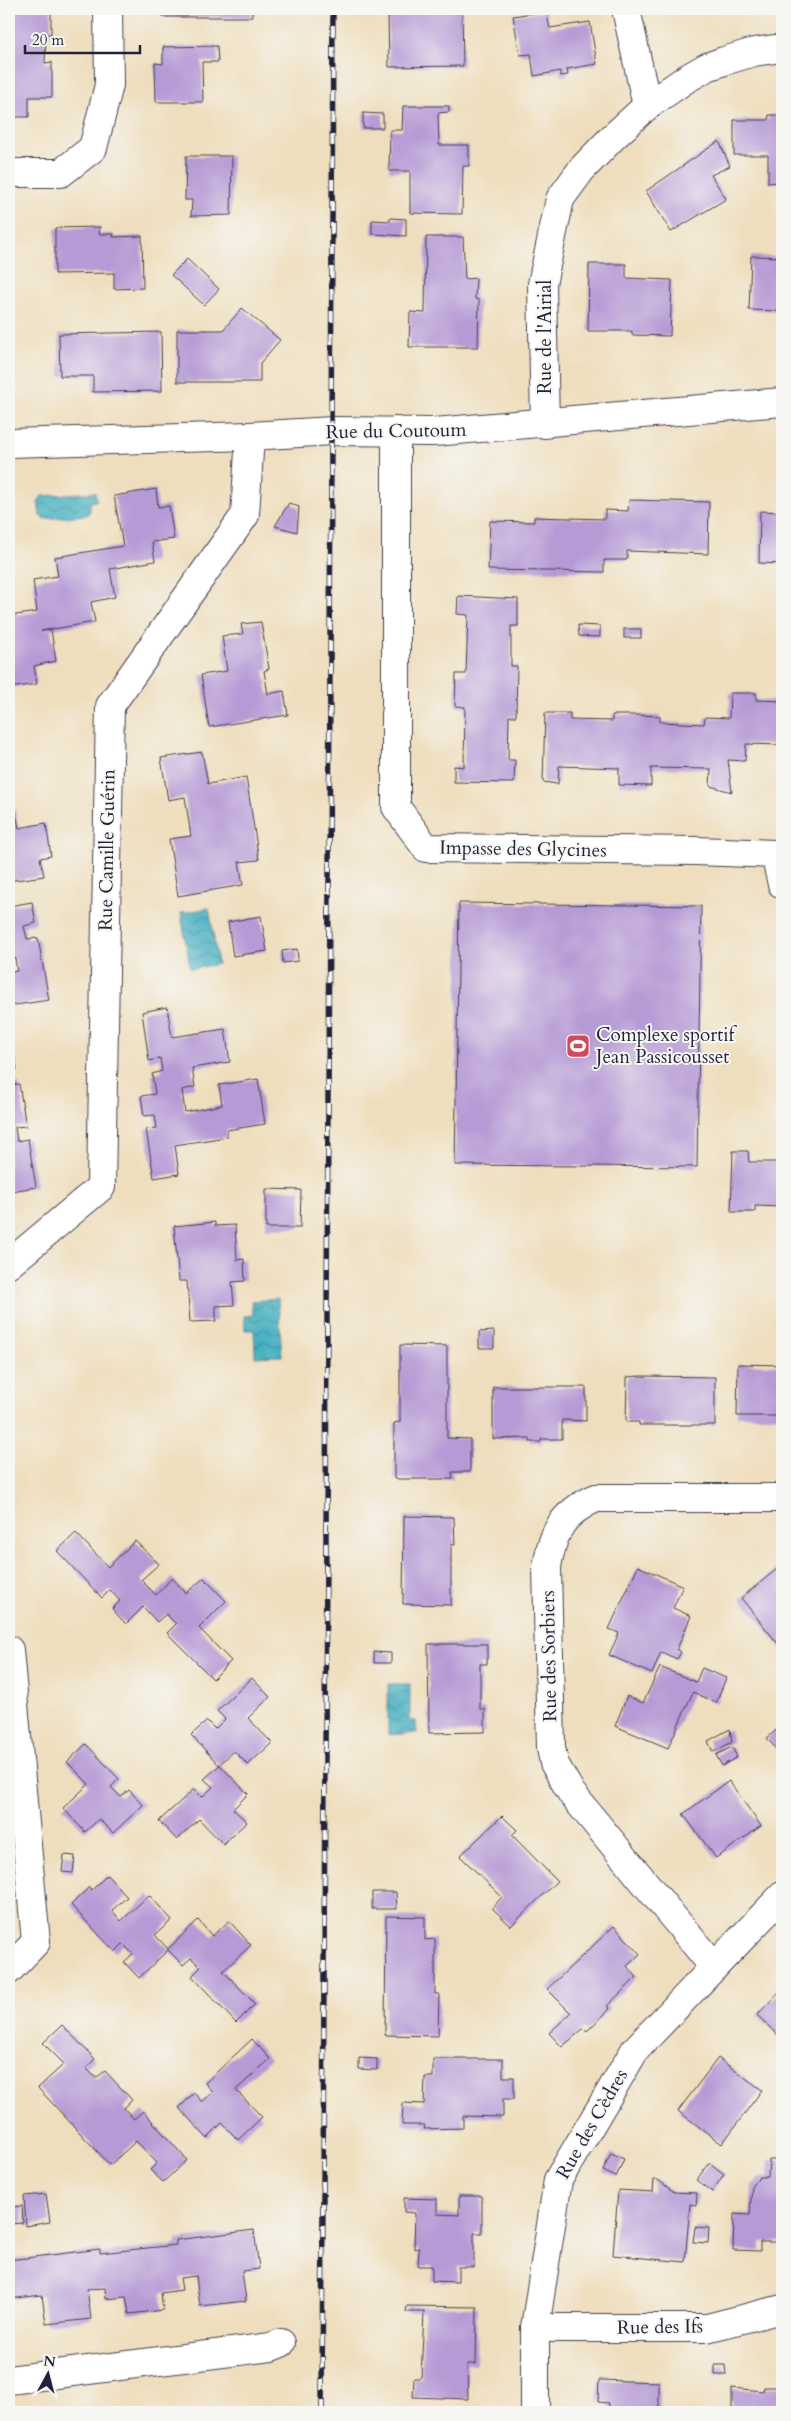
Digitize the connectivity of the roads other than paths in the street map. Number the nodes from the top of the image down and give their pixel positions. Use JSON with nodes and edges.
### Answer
{"nodes":[{"id":1,"x":108,"y":9,"type":"edge"},
{"id":2,"x":626,"y":9,"type":"edge"},
{"id":3,"x":782,"y":48,"type":"edge"},
{"id":4,"x":647,"y":106,"type":"junction"},
{"id":5,"x":9,"y":173,"type":"edge"},
{"id":6,"x":782,"y":402,"type":"edge"},
{"id":7,"x":545,"y":424,"type":"junction"},
{"id":8,"x":396,"y":432,"type":"junction"},
{"id":9,"x":250,"y":436,"type":"junction"},
{"id":10,"x":9,"y":443,"type":"edge"},
{"id":11,"x":782,"y":884,"type":"edge"},
{"id":12,"x":9,"y":1264,"type":"edge"},
{"id":13,"x":782,"y":1498,"type":"edge"},
{"id":14,"x":9,"y":1650,"type":"edge"},
{"id":15,"x":782,"y":1896,"type":"edge"},
{"id":16,"x":714,"y":1967,"type":"junction"},
{"id":17,"x":9,"y":1970,"type":"edge"},
{"id":18,"x":782,"y":2309,"type":"edge"},
{"id":19,"x":535,"y":2328,"type":"junction"},
{"id":20,"x":281,"y":2343,"type":"dead end"},
{"id":21,"x":9,"y":2380,"type":"edge"},
{"id":22,"x":535,"y":2412,"type":"edge"}],
"edges":[{"from":1,"to":5,"type":"street"},
{"from":2,"to":4,"type":"street"},
{"from":3,"to":4,"type":"street","name":"Rue de l'Airial"},
{"from":4,"to":7,"type":"street","name":"Rue de l'Airial"},
{"from":6,"to":7,"type":"street","name":"Rue du Coutoum"},
{"from":7,"to":8,"type":"street","name":"Rue du Coutoum"},
{"from":8,"to":9,"type":"street","name":"Rue du Coutoum"},
{"from":8,"to":11,"type":"street","name":"Impasse des Glycines"},
{"from":9,"to":10,"type":"street","name":"Rue du Coutoum"},
{"from":9,"to":12,"type":"street","name":"Rue Camille Guérin"},
{"from":13,"to":16,"type":"street","name":"Rue des Sorbiers"},
{"from":14,"to":17,"type":"street"},
{"from":15,"to":16,"type":"street","name":"Rue des Cèdres"},
{"from":16,"to":19,"type":"street","name":"Rue des Cèdres"},
{"from":18,"to":19,"type":"street","name":"Rue des Ifs"},
{"from":19,"to":22,"type":"street","name":"Rue des Cèdres"},
{"from":20,"to":21,"type":"street"}]}
